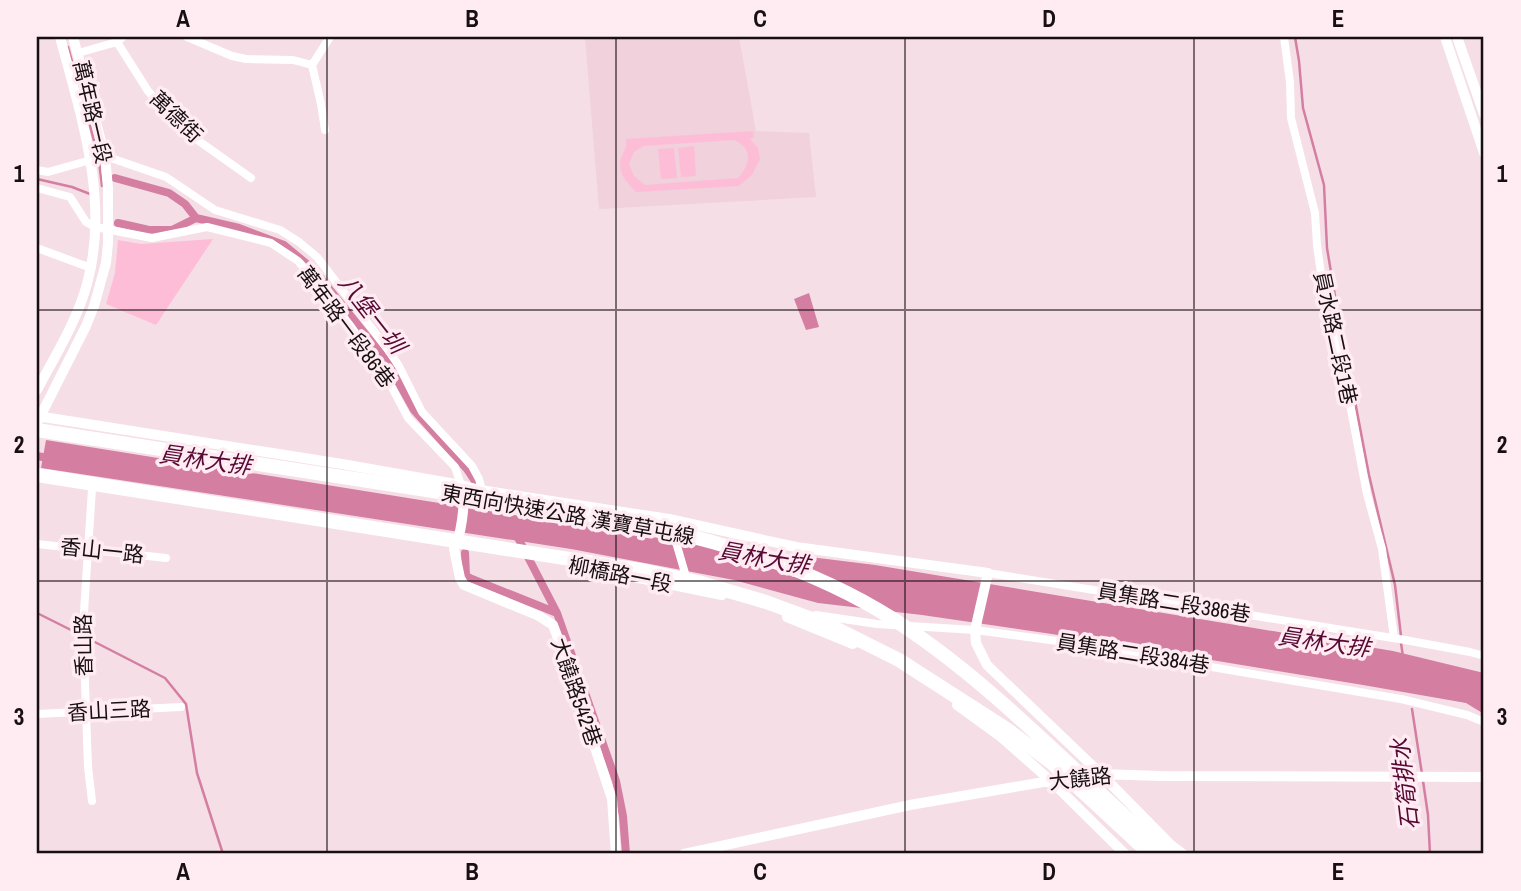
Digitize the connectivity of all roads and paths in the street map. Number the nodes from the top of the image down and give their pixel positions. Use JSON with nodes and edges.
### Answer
{"nodes":[{"id":1,"x":60,"y":37,"type":"edge"},
{"id":2,"x":73,"y":37,"type":"edge"},
{"id":3,"x":187,"y":37,"type":"edge"},
{"id":4,"x":330,"y":37,"type":"edge"},
{"id":5,"x":1284,"y":37,"type":"edge"},
{"id":6,"x":1445,"y":37,"type":"edge"},
{"id":7,"x":1457,"y":37,"type":"edge"},
{"id":8,"x":120,"y":39,"type":"edge"},
{"id":9,"x":78,"y":53,"type":"junction"},
{"id":10,"x":312,"y":65,"type":"junction"},
{"id":11,"x":1484,"y":114,"type":"edge"},
{"id":12,"x":325,"y":130,"type":"dead end"},
{"id":13,"x":1484,"y":153,"type":"edge"},
{"id":14,"x":106,"y":162,"type":"junction"},
{"id":15,"x":92,"y":164,"type":"junction"},
{"id":16,"x":37,"y":170,"type":"edge"},
{"id":17,"x":251,"y":178,"type":"dead end"},
{"id":18,"x":37,"y":188,"type":"edge"},
{"id":19,"x":95,"y":223,"type":"junction"},
{"id":20,"x":108,"y":225,"type":"junction"},
{"id":21,"x":37,"y":248,"type":"edge"},
{"id":22,"x":91,"y":268,"type":"junction"},
{"id":23,"x":37,"y":390,"type":"edge"},
{"id":24,"x":37,"y":422,"type":"edge"},
{"id":25,"x":37,"y":475,"type":"edge"},
{"id":26,"x":37,"y":482,"type":"edge"},
{"id":27,"x":461,"y":485,"type":"junction"},
{"id":28,"x":92,"y":489,"type":"junction"},
{"id":29,"x":482,"y":490,"type":"junction"},
{"id":30,"x":669,"y":519,"type":"junction"},
{"id":31,"x":37,"y":544,"type":"edge"},
{"id":32,"x":456,"y":546,"type":"junction"},
{"id":33,"x":88,"y":550,"type":"junction"},
{"id":34,"x":166,"y":558,"type":"dead end"},
{"id":35,"x":988,"y":573,"type":"junction"},
{"id":36,"x":689,"y":588,"type":"junction"},
{"id":37,"x":778,"y":613,"type":"junction"},
{"id":38,"x":975,"y":630,"type":"junction"},
{"id":39,"x":1394,"y":638,"type":"junction"},
{"id":40,"x":1484,"y":656,"type":"edge"},
{"id":41,"x":181,"y":707,"type":"dead end"},
{"id":42,"x":86,"y":712,"type":"junction"},
{"id":43,"x":37,"y":714,"type":"edge"},
{"id":44,"x":1484,"y":722,"type":"edge"},
{"id":45,"x":1101,"y":774,"type":"junction"},
{"id":46,"x":1484,"y":777,"type":"edge"},
{"id":47,"x":1051,"y":781,"type":"junction"},
{"id":48,"x":92,"y":801,"type":"dead end"},
{"id":49,"x":616,"y":854,"type":"edge"},
{"id":50,"x":684,"y":854,"type":"edge"},
{"id":51,"x":1125,"y":854,"type":"edge"},
{"id":52,"x":1150,"y":854,"type":"edge"},
{"id":53,"x":1168,"y":854,"type":"edge"},
{"id":54,"x":1183,"y":854,"type":"edge"}],
"edges":[{"from":1,"to":15,"type":"main road","name":"萬年路一段"},
{"from":2,"to":9,"type":"main road","name":"萬年路一段"},
{"from":3,"to":10,"type":"street"},
{"from":4,"to":10,"type":"street"},
{"from":5,"to":39,"type":"street","name":"員水路二段1巷"},
{"from":6,"to":13,"type":"main road"},
{"from":7,"to":11,"type":"main road"},
{"from":8,"to":9,"type":"street"},
{"from":8,"to":17,"type":"street","name":"萬德街"},
{"from":9,"to":14,"type":"main road","name":"萬年路一段"},
{"from":10,"to":12,"type":"street"},
{"from":14,"to":15,"type":"street"},
{"from":14,"to":20,"type":"main road","name":"萬年路一段"},
{"from":14,"to":29,"type":"street"},
{"from":15,"to":16,"type":"street"},
{"from":15,"to":19,"type":"main road","name":"萬年路一段"},
{"from":18,"to":19,"type":"street"},
{"from":19,"to":20,"type":"street","name":"萬年路一段86巷"},
{"from":19,"to":22,"type":"main road","name":"萬年路一段"},
{"from":20,"to":24,"type":"main road","name":"萬年路一段"},
{"from":20,"to":27,"type":"street","name":"萬年路一段86巷"},
{"from":21,"to":22,"type":"street"},
{"from":22,"to":23,"type":"main road","name":"萬年路一段"},
{"from":24,"to":27,"type":"main road"},
{"from":24,"to":53,"type":"highway","name":"東西向快速公路 漢寶草屯線"},
{"from":25,"to":52,"type":"highway","name":"東西向快速公路 漢寶草屯線"},
{"from":26,"to":28,"type":"main road","name":"柳橋路一段"},
{"from":27,"to":29,"type":"main road"},
{"from":27,"to":32,"type":"main road"},
{"from":28,"to":32,"type":"main road","name":"柳橋路一段"},
{"from":28,"to":33,"type":"street","name":"香山路"},
{"from":29,"to":30,"type":"main road"},
{"from":30,"to":35,"type":"main road"},
{"from":30,"to":36,"type":"street"},
{"from":31,"to":33,"type":"street","name":"香山一路"},
{"from":32,"to":36,"type":"main road","name":"柳橋路一段"},
{"from":32,"to":49,"type":"main road","name":"大饒路542巷"},
{"from":33,"to":34,"type":"street","name":"香山一路"},
{"from":33,"to":42,"type":"street","name":"香山路"},
{"from":35,"to":38,"type":"main road"},
{"from":35,"to":39,"type":"street","name":"員集路二段386巷"},
{"from":36,"to":37,"type":"main road","name":"柳橋路一段"},
{"from":37,"to":38,"type":"street","name":"員集路二段384巷"},
{"from":37,"to":47,"type":"main road","name":"柳橋路一段"},
{"from":38,"to":44,"type":"street","name":"員集路二段384巷"},
{"from":38,"to":45,"type":"main road"},
{"from":39,"to":40,"type":"street","name":"員集路二段386巷"},
{"from":41,"to":42,"type":"street","name":"香山三路"},
{"from":42,"to":43,"type":"street","name":"香山三路"},
{"from":42,"to":48,"type":"street","name":"香山路"},
{"from":45,"to":46,"type":"main road","name":"大饒路"},
{"from":45,"to":47,"type":"main road","name":"大饒路"},
{"from":45,"to":54,"type":"main road"},
{"from":47,"to":50,"type":"main road","name":"大饒路"},
{"from":47,"to":51,"type":"main road","name":"柳橋路一段"}]}
